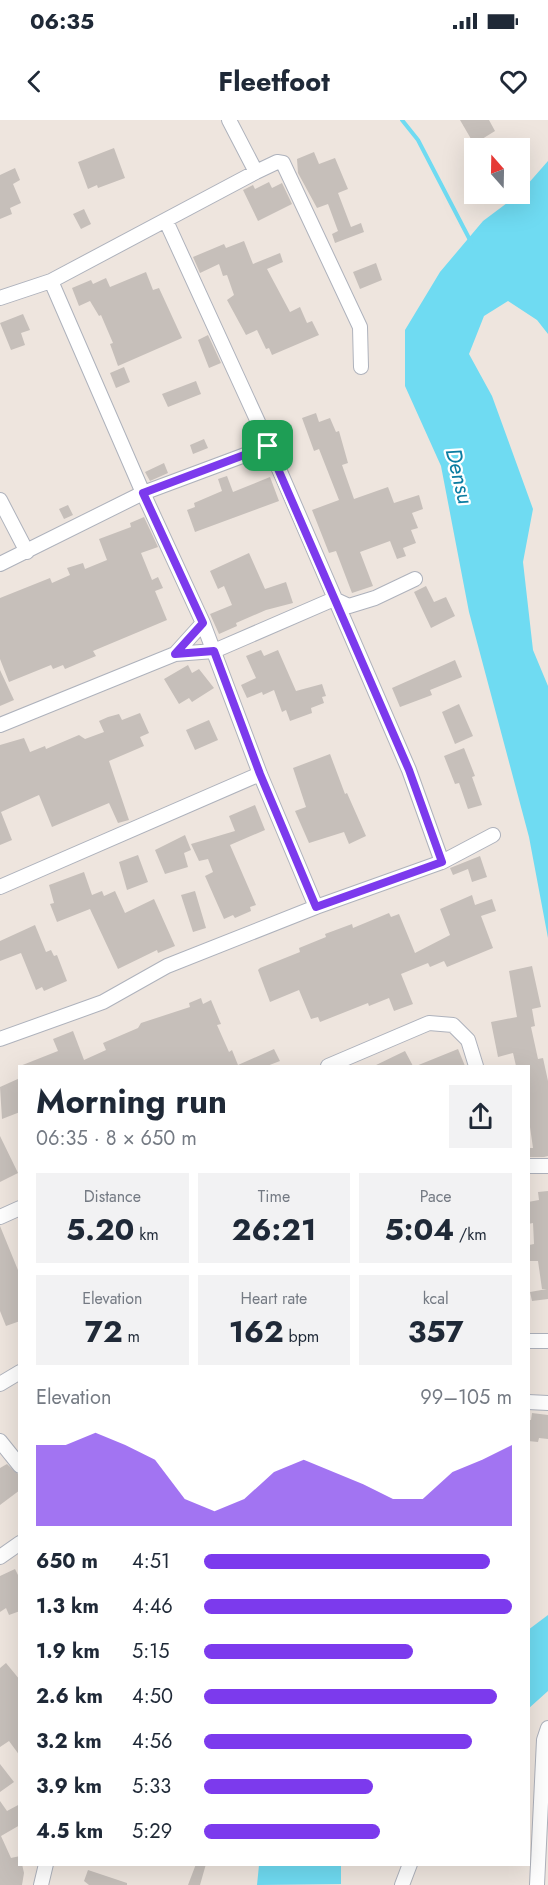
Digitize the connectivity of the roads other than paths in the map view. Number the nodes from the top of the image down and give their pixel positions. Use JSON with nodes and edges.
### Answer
{"nodes":[{"id":1,"x":229,"y":120,"type":"edge"},
{"id":2,"x":256,"y":172,"type":"junction"},
{"id":3,"x":166,"y":221,"type":"junction"},
{"id":4,"x":51,"y":280,"type":"junction"},
{"id":5,"x":0,"y":298,"type":"edge"},
{"id":6,"x":361,"y":367,"type":"dead end"},
{"id":7,"x":268,"y":446,"type":"junction"},
{"id":8,"x":143,"y":493,"type":"junction"},
{"id":9,"x":0,"y":500,"type":"edge"},
{"id":10,"x":27,"y":552,"type":"junction"},
{"id":11,"x":0,"y":564,"type":"edge"},
{"id":12,"x":415,"y":579,"type":"dead end"},
{"id":13,"x":334,"y":599,"type":"junction"},
{"id":14,"x":203,"y":623,"type":"junction"},
{"id":15,"x":214,"y":651,"type":"junction"},
{"id":16,"x":175,"y":654,"type":"junction"},
{"id":17,"x":0,"y":725,"type":"edge"},
{"id":18,"x":260,"y":774,"type":"junction"},
{"id":19,"x":493,"y":835,"type":"dead end"},
{"id":20,"x":442,"y":862,"type":"junction"},
{"id":21,"x":0,"y":887,"type":"edge"},
{"id":22,"x":316,"y":907,"type":"junction"},
{"id":23,"x":0,"y":1039,"type":"edge"},
{"id":24,"x":330,"y":1065,"type":"edge"},
{"id":25,"x":476,"y":1065,"type":"edge"},
{"id":26,"x":530,"y":1166,"type":"edge"},
{"id":27,"x":548,"y":1166,"type":"edge"},
{"id":28,"x":18,"y":1209,"type":"edge"},
{"id":29,"x":0,"y":1217,"type":"edge"},
{"id":30,"x":530,"y":1341,"type":"edge"},
{"id":31,"x":548,"y":1341,"type":"edge"},
{"id":32,"x":18,"y":1373,"type":"edge"},
{"id":33,"x":0,"y":1384,"type":"edge"},
{"id":34,"x":530,"y":1402,"type":"edge"},
{"id":35,"x":548,"y":1403,"type":"edge"},
{"id":36,"x":0,"y":1441,"type":"edge"},
{"id":37,"x":18,"y":1464,"type":"edge"},
{"id":38,"x":18,"y":1544,"type":"edge"},
{"id":39,"x":0,"y":1557,"type":"edge"},
{"id":40,"x":548,"y":1728,"type":"edge"},
{"id":41,"x":534,"y":1826,"type":"edge"},
{"id":42,"x":46,"y":1866,"type":"edge"},
{"id":43,"x":409,"y":1866,"type":"edge"},
{"id":44,"x":41,"y":1885,"type":"edge"},
{"id":45,"x":402,"y":1885,"type":"edge"},
{"id":46,"x":537,"y":1885,"type":"edge"}],
"edges":[{"from":1,"to":2,"type":"street"},
{"from":2,"to":3,"type":"street"},
{"from":2,"to":6,"type":"street"},
{"from":3,"to":4,"type":"street"},
{"from":3,"to":7,"type":"street"},
{"from":4,"to":5,"type":"street"},
{"from":4,"to":8,"type":"street"},
{"from":7,"to":8,"type":"street"},
{"from":7,"to":13,"type":"street"},
{"from":8,"to":10,"type":"street"},
{"from":8,"to":14,"type":"street"},
{"from":9,"to":10,"type":"street"},
{"from":10,"to":11,"type":"street"},
{"from":12,"to":13,"type":"street"},
{"from":13,"to":15,"type":"street"},
{"from":13,"to":20,"type":"street"},
{"from":14,"to":15,"type":"street"},
{"from":14,"to":16,"type":"street"},
{"from":15,"to":16,"type":"street"},
{"from":15,"to":18,"type":"street"},
{"from":16,"to":17,"type":"street"},
{"from":18,"to":21,"type":"street"},
{"from":18,"to":22,"type":"street"},
{"from":19,"to":20,"type":"street"},
{"from":20,"to":22,"type":"street"},
{"from":22,"to":23,"type":"street"},
{"from":24,"to":25,"type":"street"},
{"from":26,"to":27,"type":"street"},
{"from":28,"to":29,"type":"street"},
{"from":30,"to":31,"type":"street"},
{"from":32,"to":33,"type":"street"},
{"from":34,"to":35,"type":"street"},
{"from":36,"to":37,"type":"street"},
{"from":38,"to":39,"type":"street"},
{"from":40,"to":41,"type":"street"},
{"from":41,"to":46,"type":"street"},
{"from":42,"to":44,"type":"street"},
{"from":43,"to":45,"type":"street"}]}
